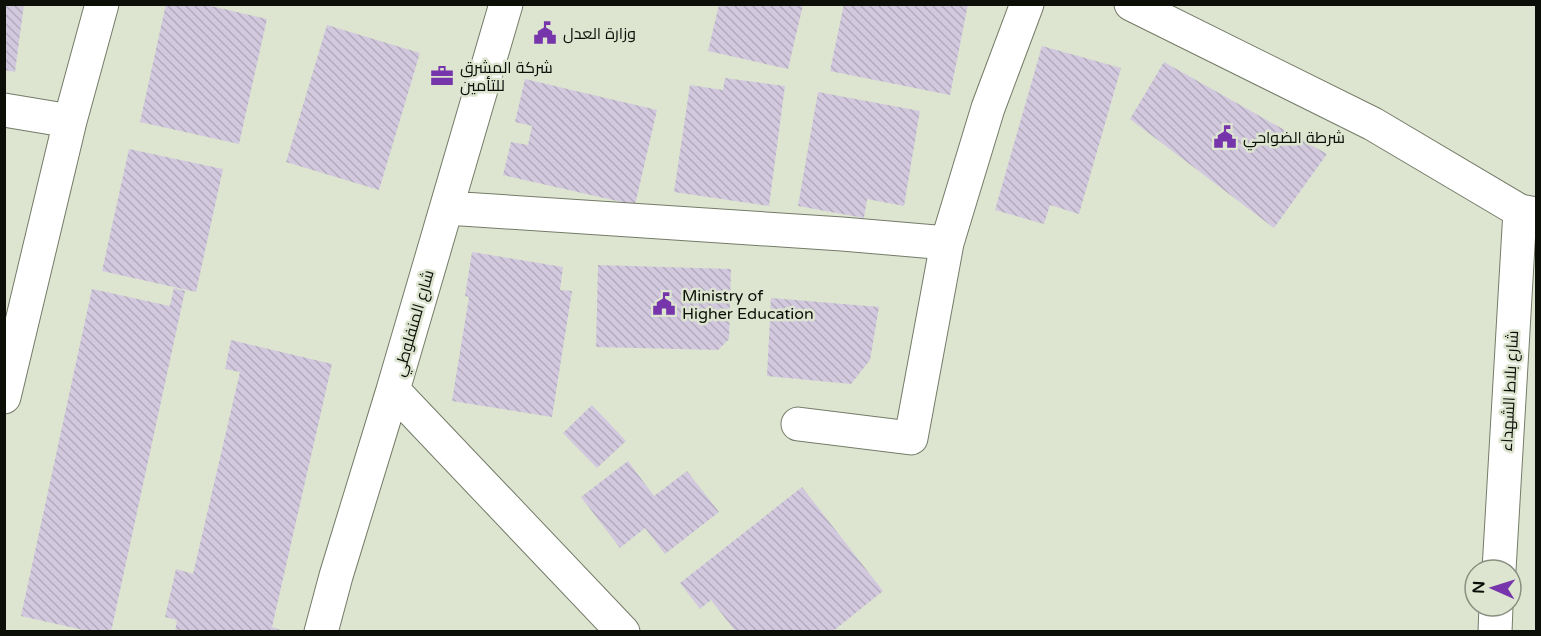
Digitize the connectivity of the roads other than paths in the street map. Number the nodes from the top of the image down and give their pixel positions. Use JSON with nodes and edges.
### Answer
{"nodes":[{"id":1,"x":102,"y":4,"type":"edge"},
{"id":2,"x":506,"y":4,"type":"edge"},
{"id":3,"x":1028,"y":4,"type":"edge"},
{"id":4,"x":1131,"y":4,"type":"edge"},
{"id":5,"x":4,"y":110,"type":"edge"},
{"id":6,"x":70,"y":121,"type":"junction"},
{"id":7,"x":447,"y":208,"type":"junction"},
{"id":8,"x":1528,"y":213,"type":"edge"},
{"id":9,"x":947,"y":243,"type":"junction"},
{"id":10,"x":393,"y":390,"type":"junction"},
{"id":11,"x":4,"y":397,"type":"edge"},
{"id":12,"x":798,"y":424,"type":"dead end"},
{"id":13,"x":1499,"y":558,"type":"edge"},
{"id":14,"x":321,"y":632,"type":"edge"},
{"id":15,"x":623,"y":632,"type":"edge"}],
"edges":[{"from":1,"to":6,"type":"street"},
{"from":2,"to":7,"type":"street","name":"شارع المنفلوطي"},
{"from":3,"to":9,"type":"street"},
{"from":4,"to":8,"type":"street"},
{"from":5,"to":6,"type":"street"},
{"from":6,"to":11,"type":"street"},
{"from":7,"to":9,"type":"street"},
{"from":7,"to":10,"type":"street","name":"شارع المنفلوطي"},
{"from":8,"to":13,"type":"street","name":"شارع بلاط الشهداء"},
{"from":9,"to":12,"type":"street"},
{"from":10,"to":14,"type":"street"},
{"from":10,"to":15,"type":"street","name":"شارع المنفلوطي"}]}
